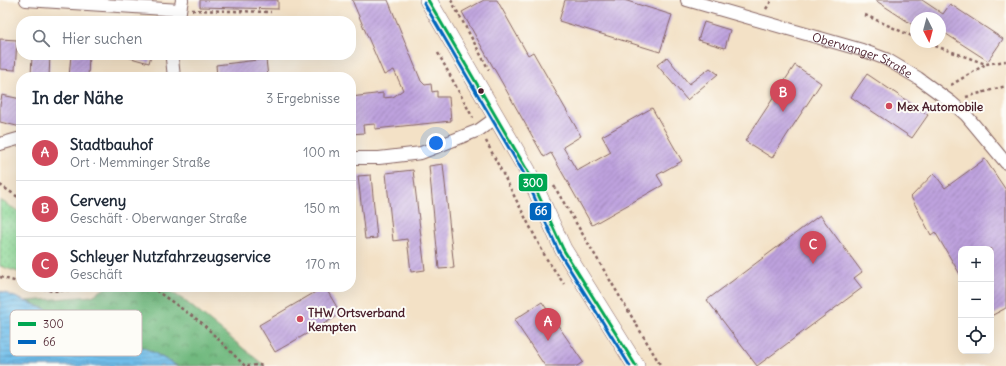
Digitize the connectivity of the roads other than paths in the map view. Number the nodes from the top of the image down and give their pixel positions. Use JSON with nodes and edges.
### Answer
{"nodes":[{"id":1,"x":26,"y":0,"type":"edge"},
{"id":2,"x":428,"y":0,"type":"edge"},
{"id":3,"x":687,"y":0,"type":"edge"},
{"id":4,"x":180,"y":10,"type":"edge"},
{"id":5,"x":172,"y":60,"type":"edge"},
{"id":6,"x":173,"y":72,"type":"edge"},
{"id":7,"x":497,"y":117,"type":"junction"},
{"id":8,"x":16,"y":139,"type":"edge"},
{"id":9,"x":0,"y":144,"type":"edge"},
{"id":10,"x":356,"y":158,"type":"edge"},
{"id":11,"x":1006,"y":163,"type":"edge"},
{"id":12,"x":636,"y":366,"type":"edge"}],
"edges":[{"from":1,"to":4,"type":"street"},
{"from":2,"to":7,"type":"main road"},
{"from":3,"to":11,"type":"street","name":"Oberwanger Straße"},
{"from":5,"to":6,"type":"street"},
{"from":7,"to":10,"type":"street"},
{"from":7,"to":12,"type":"main road"},
{"from":8,"to":9,"type":"street"}]}
